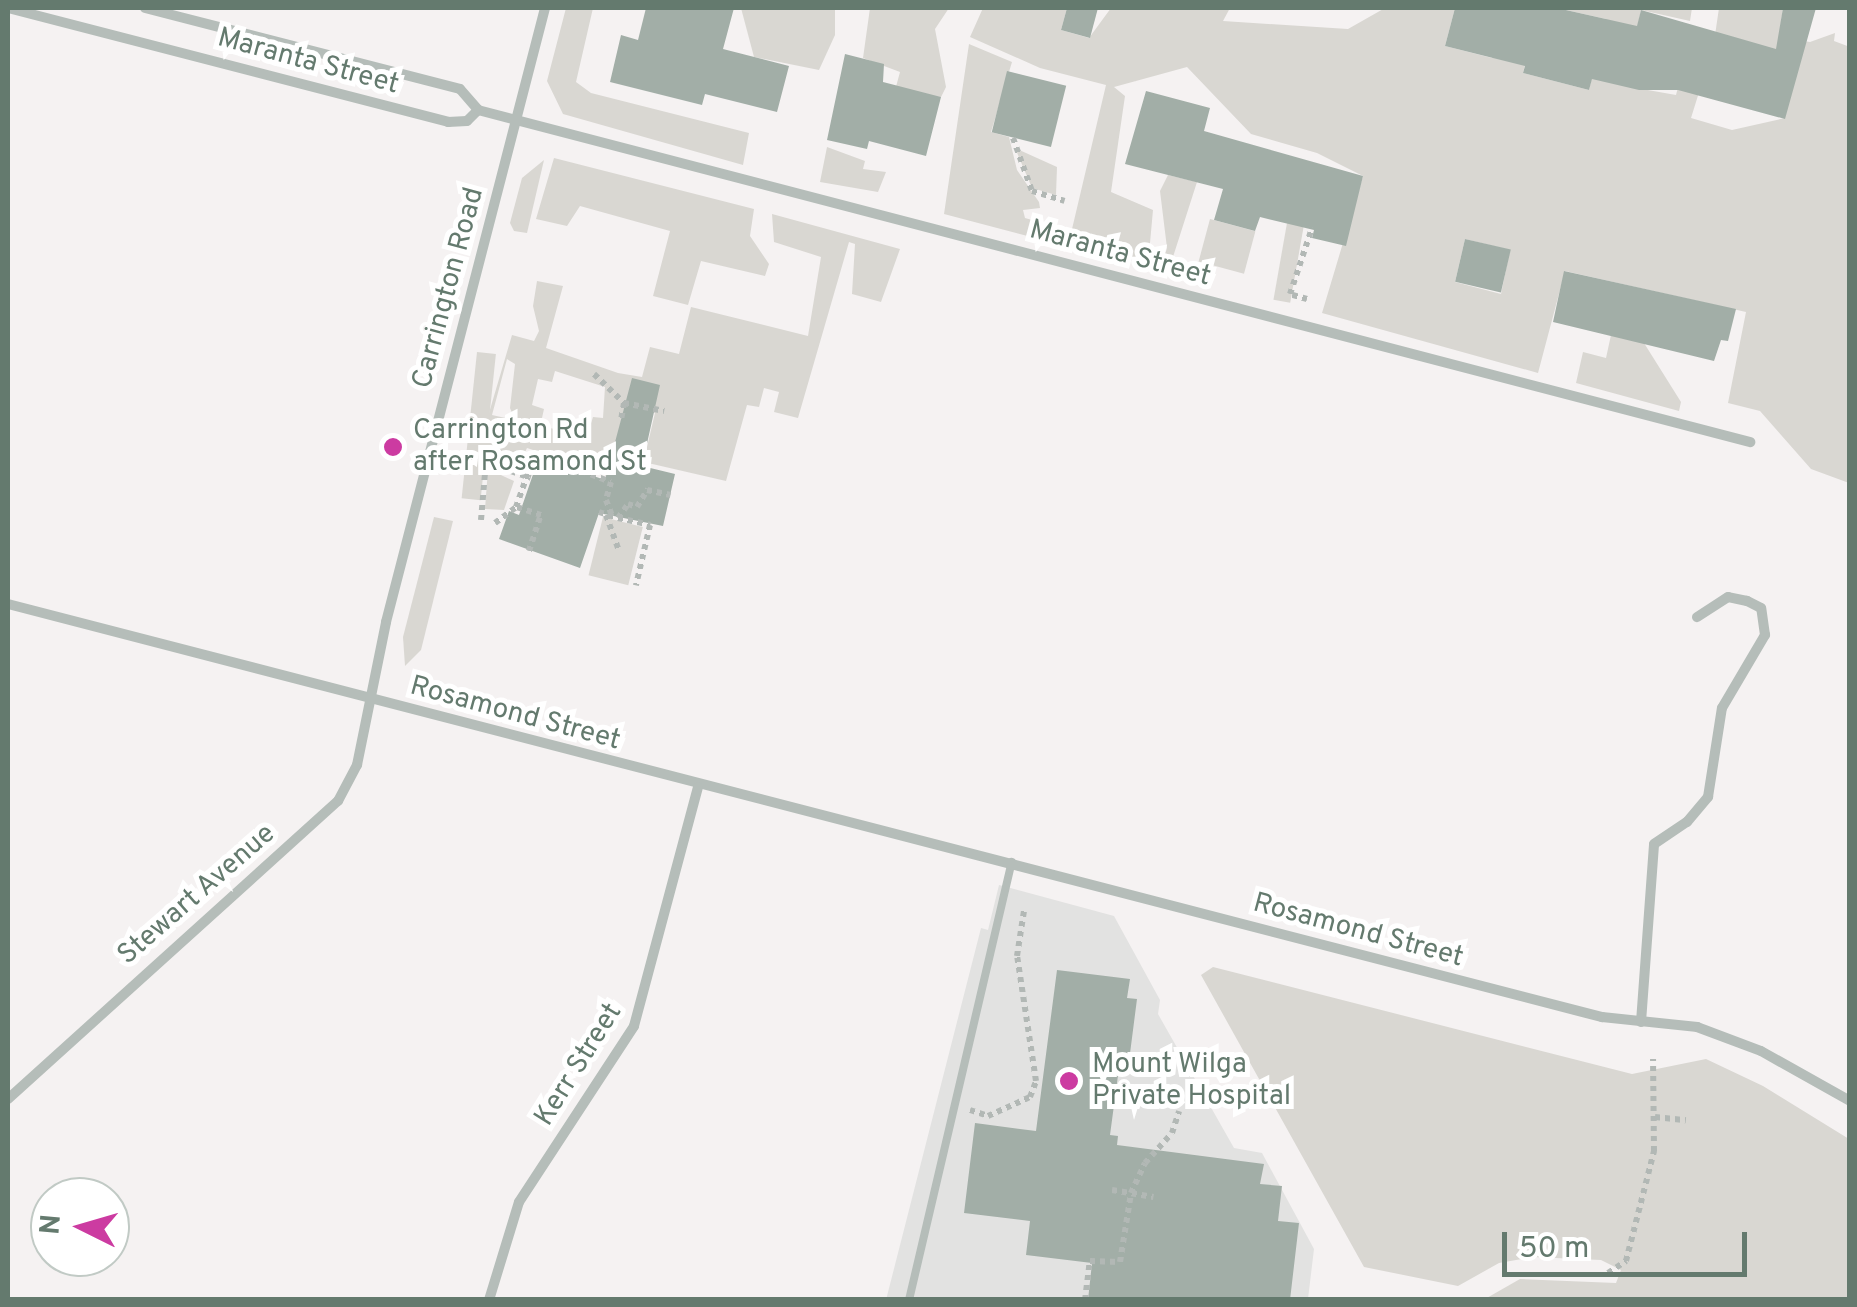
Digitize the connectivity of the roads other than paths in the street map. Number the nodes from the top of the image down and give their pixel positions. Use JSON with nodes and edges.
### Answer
{"nodes":[{"id":1,"x":8,"y":8,"type":"edge"},
{"id":2,"x":145,"y":8,"type":"edge"},
{"id":3,"x":545,"y":8,"type":"edge"},
{"id":4,"x":478,"y":110,"type":"junction"},
{"id":5,"x":516,"y":119,"type":"junction"},
{"id":6,"x":1750,"y":442,"type":"dead end"},
{"id":7,"x":8,"y":604,"type":"edge"},
{"id":8,"x":1698,"y":617,"type":"dead end"},
{"id":9,"x":370,"y":698,"type":"junction"},
{"id":10,"x":698,"y":787,"type":"junction"},
{"id":11,"x":1012,"y":862,"type":"junction"},
{"id":12,"x":1641,"y":1022,"type":"junction"},
{"id":13,"x":8,"y":1099,"type":"edge"},
{"id":14,"x":1850,"y":1101,"type":"edge"},
{"id":15,"x":489,"y":1300,"type":"edge"},
{"id":16,"x":909,"y":1300,"type":"edge"}],
"edges":[{"from":1,"to":4,"type":"street","name":"Maranta Street"},
{"from":2,"to":4,"type":"street","name":"Maranta Street"},
{"from":3,"to":5,"type":"street","name":"Carrington Road"},
{"from":4,"to":5,"type":"street","name":"Maranta Street"},
{"from":5,"to":6,"type":"street","name":"Maranta Street"},
{"from":5,"to":9,"type":"street","name":"Carrington Road"},
{"from":7,"to":9,"type":"street","name":"Rosamond Street"},
{"from":8,"to":12,"type":"street"},
{"from":9,"to":10,"type":"street","name":"Rosamond Street"},
{"from":9,"to":13,"type":"street","name":"Stewart Avenue"},
{"from":10,"to":11,"type":"street","name":"Rosamond Street"},
{"from":10,"to":15,"type":"street","name":"Kerr Street"},
{"from":11,"to":12,"type":"street","name":"Rosamond Street"},
{"from":11,"to":16,"type":"lane"},
{"from":12,"to":14,"type":"street","name":"Rosamond Street"}]}
